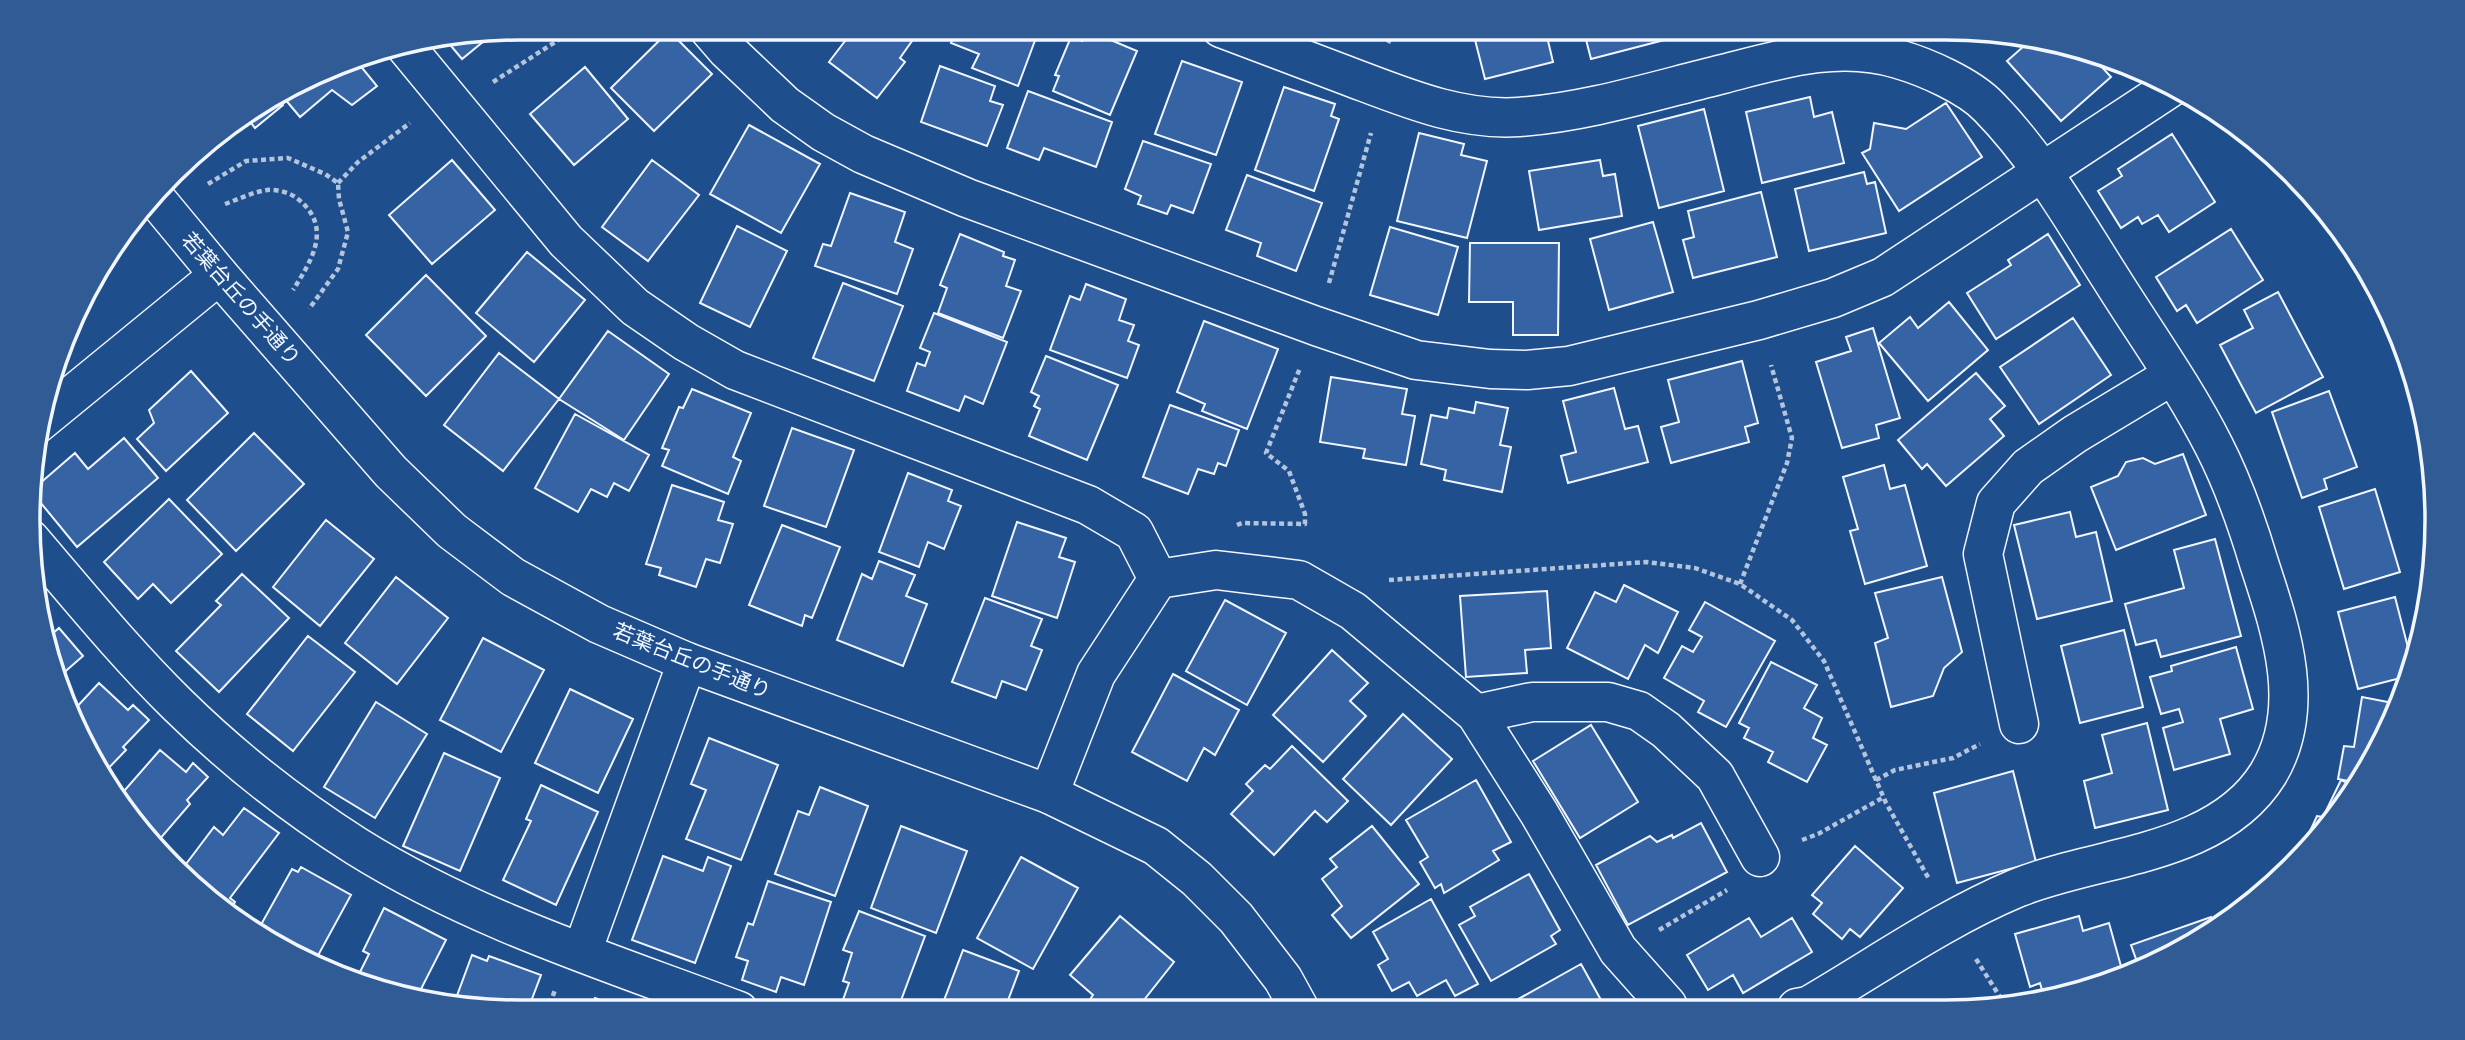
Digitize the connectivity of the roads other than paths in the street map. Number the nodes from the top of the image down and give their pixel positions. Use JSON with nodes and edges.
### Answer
{"nodes":[{"id":1,"x":718,"y":40,"type":"edge"},
{"id":2,"x":1254,"y":40,"type":"edge"},
{"id":3,"x":411,"y":53,"type":"edge"},
{"id":4,"x":2162,"y":93,"type":"edge"},
{"id":5,"x":2042,"y":171,"type":"junction"},
{"id":6,"x":160,"y":203,"type":"edge"},
{"id":7,"x":219,"y":275,"type":"junction"},
{"id":8,"x":2172,"y":375,"type":"junction"},
{"id":9,"x":53,"y":412,"type":"edge"},
{"id":10,"x":41,"y":552,"type":"edge"},
{"id":11,"x":1158,"y":579,"type":"junction"},
{"id":12,"x":687,"y":662,"type":"junction"},
{"id":13,"x":1476,"y":714,"type":"junction"},
{"id":14,"x":2019,"y":724,"type":"dead end"},
{"id":15,"x":1049,"y":794,"type":"junction"},
{"id":16,"x":1760,"y":857,"type":"road end"},
{"id":17,"x":582,"y":951,"type":"junction"},
{"id":18,"x":709,"y":1000,"type":"edge"},
{"id":19,"x":1295,"y":1000,"type":"edge"},
{"id":20,"x":1665,"y":1000,"type":"edge"},
{"id":21,"x":1818,"y":1000,"type":"edge"}],
"edges":[{"from":1,"to":5,"type":"street"},
{"from":2,"to":5,"type":"street"},
{"from":3,"to":11,"type":"street"},
{"from":4,"to":5,"type":"street"},
{"from":5,"to":8,"type":"street"},
{"from":6,"to":7,"type":"street","name":"若葉台丘の手通り"},
{"from":7,"to":9,"type":"street"},
{"from":7,"to":12,"type":"street","name":"若葉台丘の手通り"},
{"from":8,"to":14,"type":"street"},
{"from":8,"to":21,"type":"street"},
{"from":10,"to":17,"type":"street"},
{"from":11,"to":13,"type":"street"},
{"from":11,"to":15,"type":"street"},
{"from":12,"to":15,"type":"street","name":"若葉台丘の手通り"},
{"from":12,"to":17,"type":"street"},
{"from":13,"to":16,"type":"street"},
{"from":13,"to":20,"type":"street"},
{"from":15,"to":19,"type":"street","name":"若葉台丘の手通り"},
{"from":17,"to":18,"type":"street"}]}
